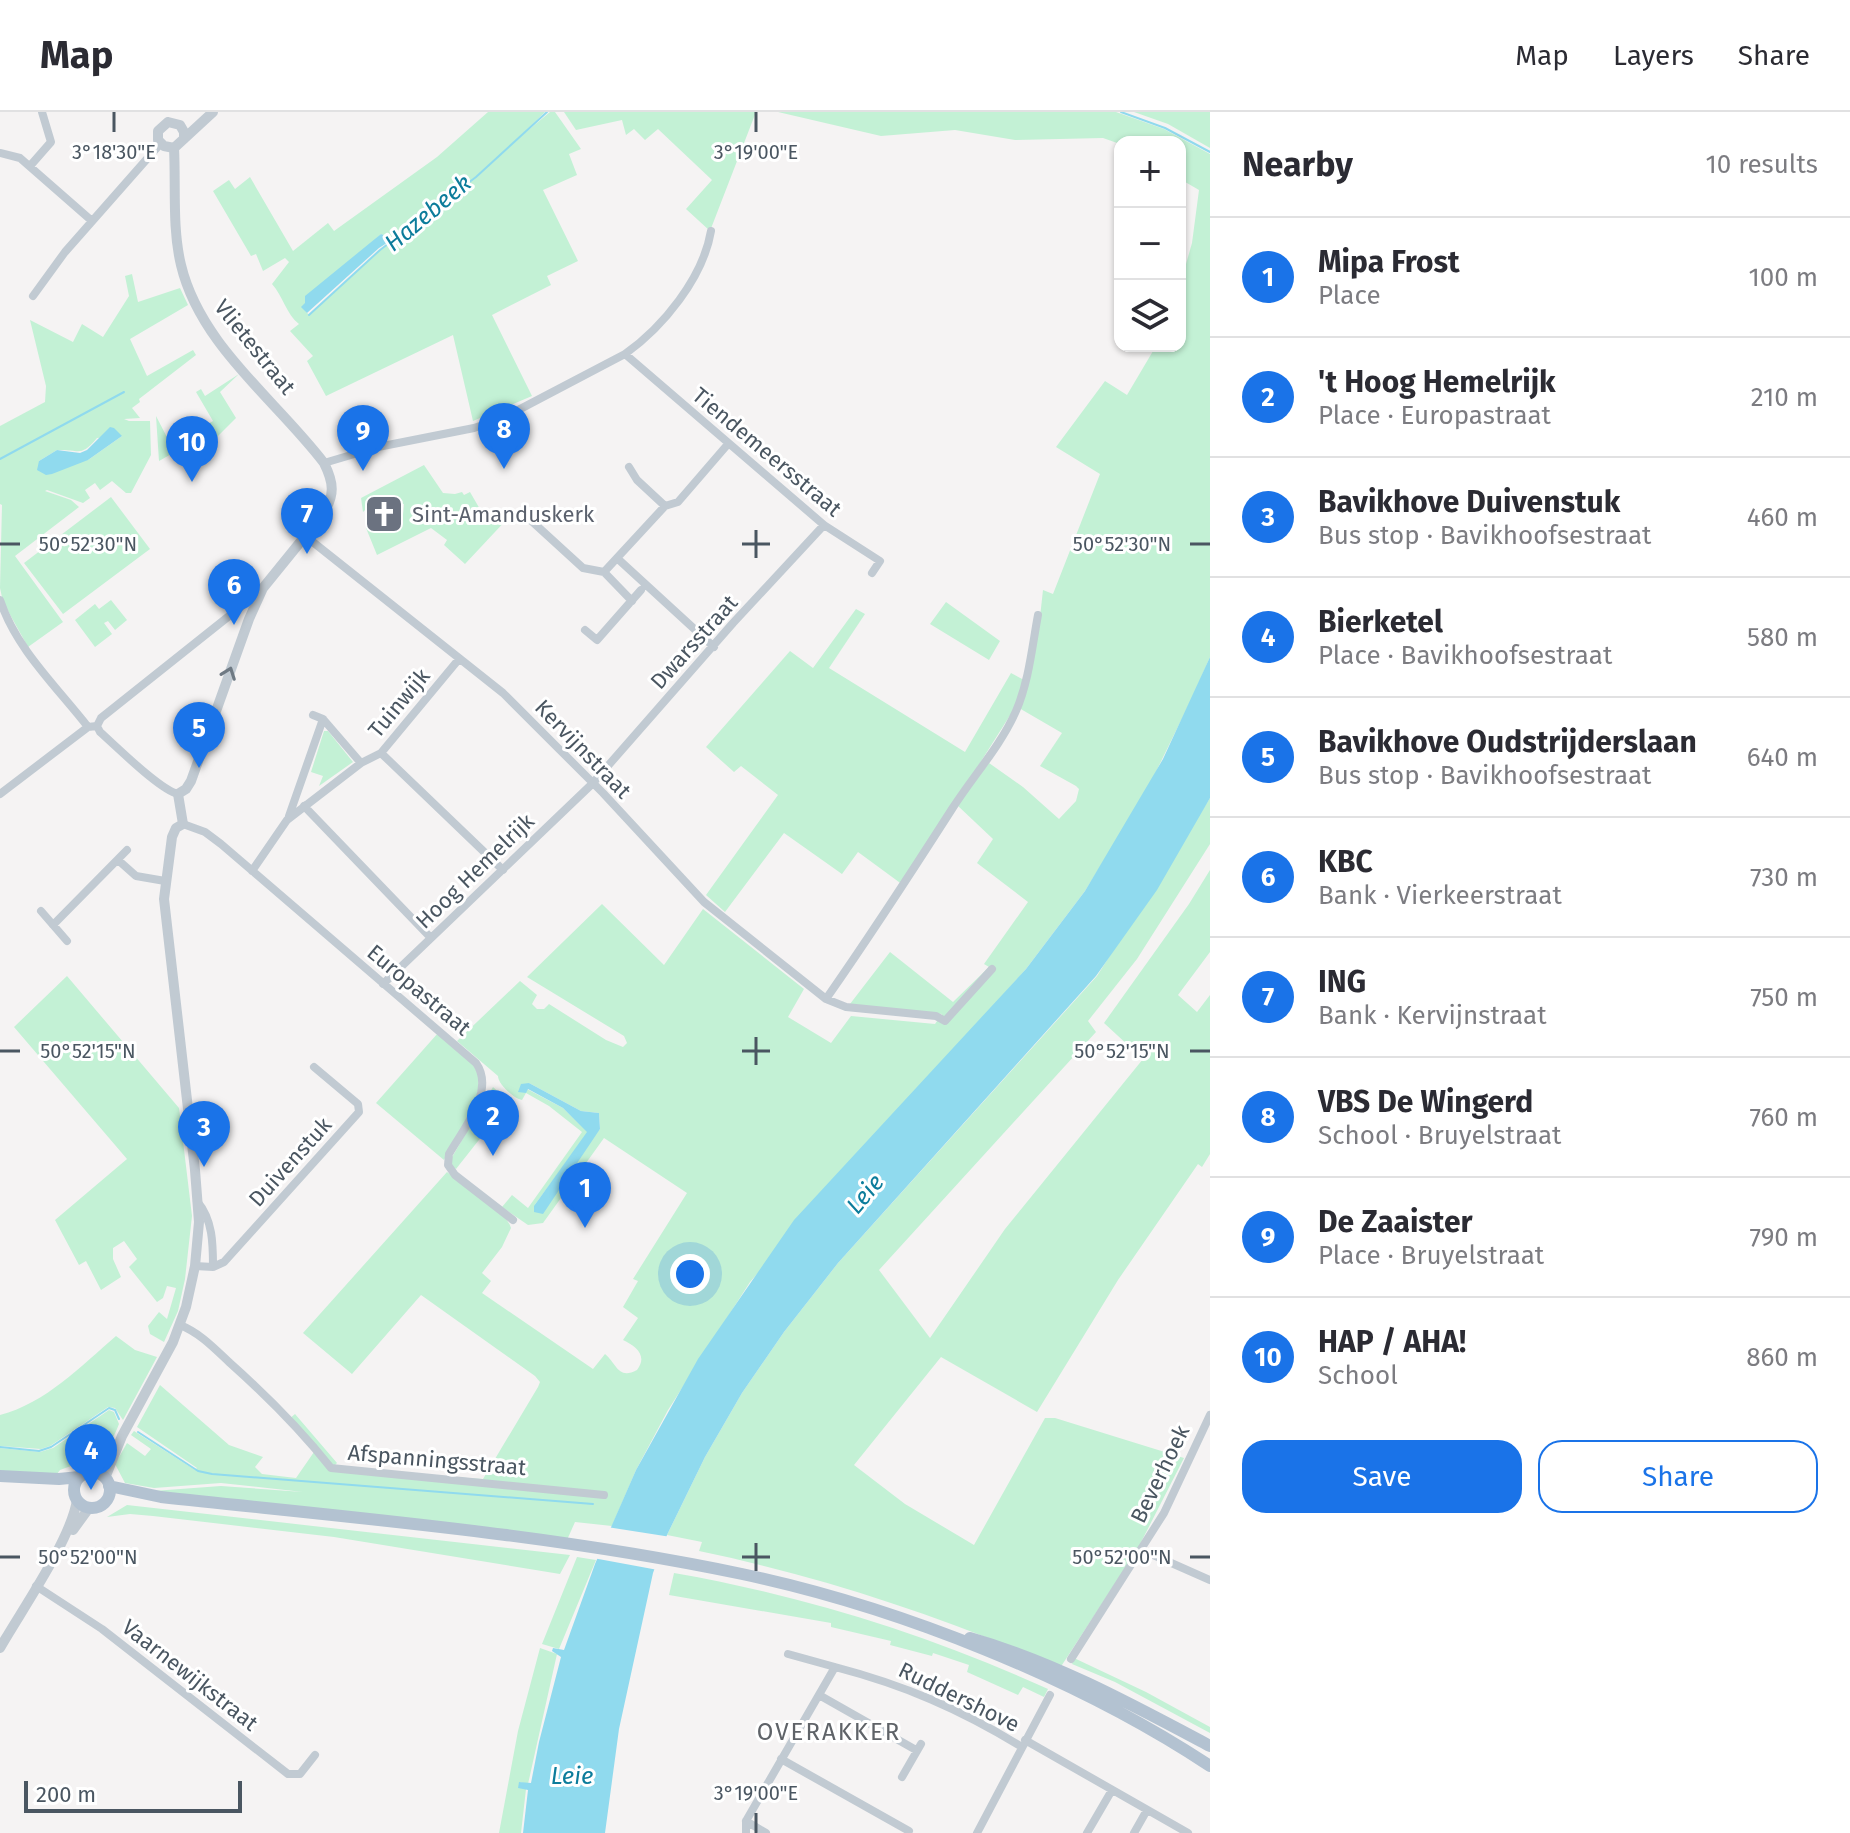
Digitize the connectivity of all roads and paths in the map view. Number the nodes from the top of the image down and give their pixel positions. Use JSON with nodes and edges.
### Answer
{"nodes":[{"id":1,"x":42,"y":112,"type":"edge"},
{"id":2,"x":209,"y":116,"type":"edge"},
{"id":3,"x":166,"y":117,"type":"edge"},
{"id":4,"x":183,"y":133,"type":"junction"},
{"id":5,"x":161,"y":143,"type":"junction"},
{"id":6,"x":174,"y":148,"type":"junction"},
{"id":7,"x":0,"y":153,"type":"edge"},
{"id":8,"x":30,"y":166,"type":"junction"},
{"id":9,"x":92,"y":221,"type":"junction"},
{"id":10,"x":711,"y":231,"type":"dead end"},
{"id":11,"x":33,"y":296,"type":"dead end"},
{"id":12,"x":625,"y":354,"type":"junction"},
{"id":13,"x":728,"y":444,"type":"junction"},
{"id":14,"x":324,"y":463,"type":"junction"},
{"id":15,"x":629,"y":467,"type":"dead end"},
{"id":16,"x":665,"y":506,"type":"junction"},
{"id":17,"x":525,"y":515,"type":"dead end"},
{"id":18,"x":824,"y":525,"type":"junction"},
{"id":19,"x":304,"y":535,"type":"junction"},
{"id":20,"x":618,"y":559,"type":"junction"},
{"id":21,"x":604,"y":572,"type":"junction"},
{"id":22,"x":872,"y":573,"type":"dead end"},
{"id":23,"x":641,"y":590,"type":"dead end"},
{"id":24,"x":0,"y":600,"type":"edge"},
{"id":25,"x":632,"y":601,"type":"junction"},
{"id":26,"x":250,"y":605,"type":"junction"},
{"id":27,"x":1038,"y":615,"type":"dead end"},
{"id":28,"x":3,"y":621,"type":"edge"},
{"id":29,"x":585,"y":630,"type":"dead end"},
{"id":30,"x":714,"y":647,"type":"junction"},
{"id":31,"x":459,"y":659,"type":"junction"},
{"id":32,"x":313,"y":715,"type":"dead end"},
{"id":33,"x":323,"y":719,"type":"junction"},
{"id":34,"x":93,"y":726,"type":"junction"},
{"id":35,"x":381,"y":753,"type":"junction"},
{"id":36,"x":361,"y":763,"type":"junction"},
{"id":37,"x":592,"y":784,"type":"junction"},
{"id":38,"x":0,"y":794,"type":"edge"},
{"id":39,"x":178,"y":794,"type":"junction"},
{"id":40,"x":304,"y":806,"type":"junction"},
{"id":41,"x":287,"y":820,"type":"junction"},
{"id":42,"x":183,"y":824,"type":"junction"},
{"id":43,"x":127,"y":850,"type":"dead end"},
{"id":44,"x":118,"y":860,"type":"junction"},
{"id":45,"x":503,"y":870,"type":"junction"},
{"id":46,"x":252,"y":871,"type":"junction"},
{"id":47,"x":165,"y":881,"type":"junction"},
{"id":48,"x":41,"y":911,"type":"dead end"},
{"id":49,"x":53,"y":925,"type":"junction"},
{"id":50,"x":431,"y":938,"type":"junction"},
{"id":51,"x":67,"y":941,"type":"dead end"},
{"id":52,"x":992,"y":969,"type":"dead end"},
{"id":53,"x":383,"y":984,"type":"junction"},
{"id":54,"x":826,"y":999,"type":"junction"},
{"id":55,"x":314,"y":1067,"type":"dead end"},
{"id":56,"x":197,"y":1201,"type":"junction"},
{"id":57,"x":513,"y":1220,"type":"dead end"},
{"id":58,"x":195,"y":1266,"type":"junction"},
{"id":59,"x":213,"y":1267,"type":"junction"},
{"id":60,"x":180,"y":1325,"type":"junction"},
{"id":61,"x":1210,"y":1415,"type":"edge"},
{"id":62,"x":122,"y":1436,"type":"junction"},
{"id":63,"x":85,"y":1474,"type":"junction"},
{"id":64,"x":0,"y":1476,"type":"edge"},
{"id":65,"x":18,"y":1478,"type":"junction"},
{"id":66,"x":107,"y":1488,"type":"junction"},
{"id":67,"x":604,"y":1495,"type":"dead end"},
{"id":68,"x":76,"y":1497,"type":"junction"},
{"id":69,"x":89,"y":1508,"type":"junction"},
{"id":70,"x":59,"y":1547,"type":"junction"},
{"id":71,"x":1142,"y":1550,"type":"junction"},
{"id":72,"x":1210,"y":1580,"type":"edge"},
{"id":73,"x":36,"y":1586,"type":"junction"},
{"id":74,"x":905,"y":1620,"type":"junction"},
{"id":75,"x":0,"y":1648,"type":"edge"},
{"id":76,"x":788,"y":1654,"type":"dead end"},
{"id":77,"x":1071,"y":1659,"type":"dead end"},
{"id":78,"x":835,"y":1667,"type":"junction"},
{"id":79,"x":1094,"y":1688,"type":"junction"},
{"id":80,"x":819,"y":1695,"type":"junction"},
{"id":81,"x":1050,"y":1695,"type":"dead end"},
{"id":82,"x":1152,"y":1732,"type":"junction"},
{"id":83,"x":1024,"y":1744,"type":"junction"},
{"id":84,"x":1210,"y":1746,"type":"edge"},
{"id":85,"x":315,"y":1755,"type":"dead end"},
{"id":86,"x":1210,"y":1757,"type":"edge"},
{"id":87,"x":781,"y":1759,"type":"junction"},
{"id":88,"x":1210,"y":1766,"type":"edge"},
{"id":89,"x":1210,"y":1774,"type":"edge"},
{"id":90,"x":902,"y":1777,"type":"dead end"},
{"id":91,"x":1112,"y":1790,"type":"junction"},
{"id":92,"x":1147,"y":1810,"type":"junction"},
{"id":93,"x":746,"y":1821,"type":"junction"},
{"id":94,"x":909,"y":1831,"type":"edge"},
{"id":95,"x":746,"y":1833,"type":"edge"},
{"id":96,"x":766,"y":1833,"type":"edge"},
{"id":97,"x":977,"y":1833,"type":"edge"},
{"id":98,"x":1087,"y":1833,"type":"edge"},
{"id":99,"x":1134,"y":1833,"type":"edge"},
{"id":100,"x":1188,"y":1833,"type":"edge"}],
"edges":[{"from":1,"to":8,"type":"street"},
{"from":2,"to":4,"type":"street"},
{"from":3,"to":4,"type":"street"},
{"from":3,"to":5,"type":"street"},
{"from":4,"to":6,"type":"street"},
{"from":5,"to":6,"type":"street"},
{"from":5,"to":9,"type":"street"},
{"from":6,"to":14,"type":"street","name":"Vlietestraat"},
{"from":7,"to":8,"type":"street"},
{"from":8,"to":9,"type":"street"},
{"from":9,"to":11,"type":"street"},
{"from":10,"to":12,"type":"street"},
{"from":12,"to":13,"type":"street","name":"Tiendemeersstraat"},
{"from":12,"to":14,"type":"street"},
{"from":13,"to":16,"type":"street"},
{"from":13,"to":18,"type":"street","name":"Tiendemeersstraat"},
{"from":14,"to":19,"type":"street"},
{"from":15,"to":16,"type":"street"},
{"from":16,"to":20,"type":"street"},
{"from":17,"to":21,"type":"street"},
{"from":18,"to":22,"type":"street","name":"Tiendemeersstraat"},
{"from":18,"to":30,"type":"street","name":"Dwarsstraat"},
{"from":19,"to":26,"type":"street"},
{"from":19,"to":31,"type":"street","name":"Kervijnstraat"},
{"from":20,"to":21,"type":"street"},
{"from":20,"to":30,"type":"street"},
{"from":21,"to":25,"type":"street"},
{"from":23,"to":25,"type":"street"},
{"from":24,"to":28,"type":"street"},
{"from":25,"to":29,"type":"street"},
{"from":26,"to":34,"type":"street"},
{"from":39,"to":26,"type":"street","one_way":true},
{"from":27,"to":54,"type":"street"},
{"from":28,"to":34,"type":"street"},
{"from":30,"to":37,"type":"street","name":"Dwarsstraat"},
{"from":31,"to":35,"type":"street","name":"Tuinwijk"},
{"from":31,"to":37,"type":"street","name":"Kervijnstraat"},
{"from":32,"to":33,"type":"street","name":"Tuinwijk"},
{"from":33,"to":36,"type":"street","name":"Tuinwijk"},
{"from":33,"to":41,"type":"street","name":"Tuinwijk"},
{"from":34,"to":38,"type":"street"},
{"from":34,"to":39,"type":"street"},
{"from":35,"to":36,"type":"street","name":"Tuinwijk"},
{"from":35,"to":45,"type":"street"},
{"from":36,"to":40,"type":"street","name":"Tuinwijk"},
{"from":37,"to":45,"type":"street","name":"Hoog Hemelrijk"},
{"from":37,"to":54,"type":"street","name":"Kervijnstraat"},
{"from":39,"to":42,"type":"street"},
{"from":40,"to":41,"type":"street","name":"Tuinwijk"},
{"from":40,"to":50,"type":"street"},
{"from":41,"to":46,"type":"street","name":"Tuinwijk"},
{"from":42,"to":46,"type":"street","name":"Europastraat"},
{"from":42,"to":47,"type":"street"},
{"from":43,"to":44,"type":"street"},
{"from":44,"to":47,"type":"street"},
{"from":44,"to":49,"type":"street"},
{"from":45,"to":50,"type":"street","name":"Hoog Hemelrijk"},
{"from":46,"to":53,"type":"street","name":"Europastraat"},
{"from":47,"to":56,"type":"street"},
{"from":48,"to":49,"type":"street"},
{"from":49,"to":51,"type":"street"},
{"from":50,"to":53,"type":"street","name":"Hoog Hemelrijk"},
{"from":52,"to":54,"type":"street","name":"Kervijnstraat"},
{"from":53,"to":57,"type":"street","name":"Europastraat"},
{"from":55,"to":59,"type":"street","name":"Duivenstuk"},
{"from":56,"to":58,"type":"street"},
{"from":56,"to":59,"type":"street"},
{"from":58,"to":59,"type":"street"},
{"from":58,"to":60,"type":"street"},
{"from":60,"to":62,"type":"street"},
{"from":60,"to":67,"type":"street","name":"Afspanningsstraat"},
{"from":61,"to":71,"type":"street","name":"Beverhoek"},
{"from":62,"to":63,"type":"street"},
{"from":62,"to":66,"type":"street"},
{"from":63,"to":65,"type":"main road"},
{"from":63,"to":66,"type":"main road"},
{"from":63,"to":68,"type":"main road"},
{"from":64,"to":65,"type":"main road"},
{"from":65,"to":68,"type":"main road"},
{"from":66,"to":69,"type":"main road"},
{"from":66,"to":74,"type":"main road"},
{"from":68,"to":69,"type":"main road"},
{"from":68,"to":70,"type":"street"},
{"from":69,"to":70,"type":"street"},
{"from":70,"to":73,"type":"street"},
{"from":71,"to":72,"type":"street","name":"Beverhoek"},
{"from":71,"to":77,"type":"street","name":"Beverhoek"},
{"from":73,"to":75,"type":"street"},
{"from":73,"to":85,"type":"street","name":"Vaarnewijkstraat"},
{"from":74,"to":79,"type":"main road"},
{"from":74,"to":82,"type":"main road"},
{"from":76,"to":78,"type":"street","name":"Ruddershove"},
{"from":78,"to":80,"type":"street"},
{"from":78,"to":83,"type":"street","name":"Ruddershove"},
{"from":79,"to":84,"type":"main road"},
{"from":79,"to":86,"type":"main road"},
{"from":80,"to":87,"type":"street"},
{"from":80,"to":90,"type":"street"},
{"from":81,"to":83,"type":"street"},
{"from":82,"to":88,"type":"main road"},
{"from":82,"to":89,"type":"main road"},
{"from":83,"to":91,"type":"street","name":"Ruddershove"},
{"from":83,"to":97,"type":"street"},
{"from":87,"to":93,"type":"street"},
{"from":87,"to":94,"type":"street"},
{"from":91,"to":92,"type":"street","name":"Ruddershove"},
{"from":91,"to":98,"type":"street"},
{"from":92,"to":99,"type":"street"},
{"from":92,"to":100,"type":"street","name":"Ruddershove"},
{"from":93,"to":95,"type":"street"},
{"from":93,"to":96,"type":"street"}]}
